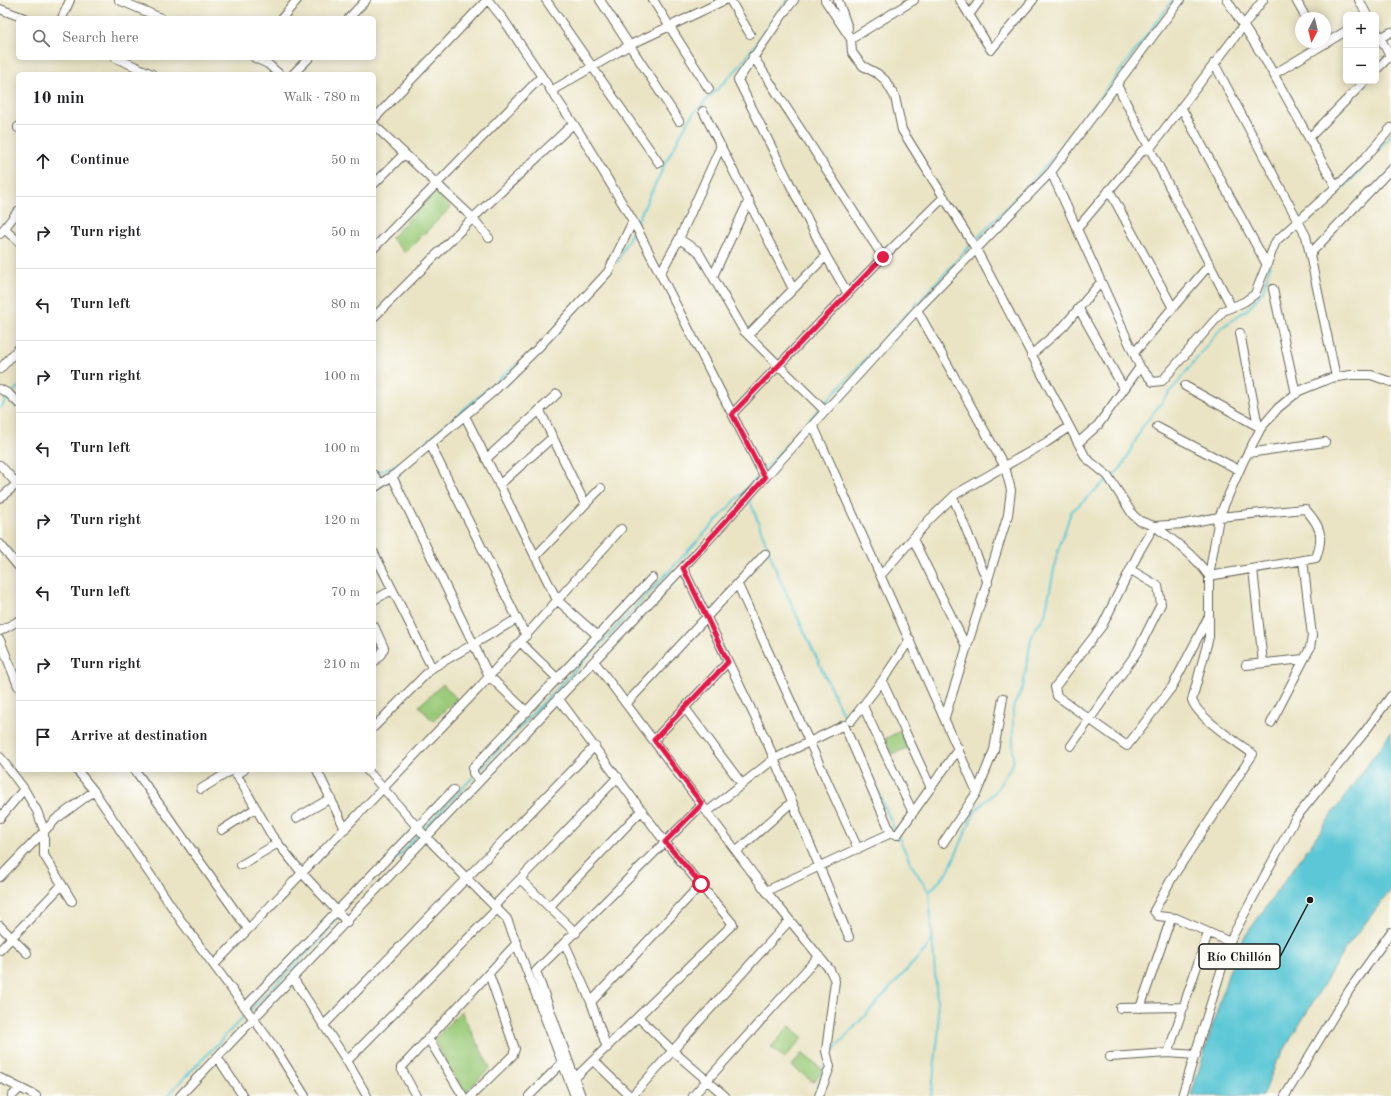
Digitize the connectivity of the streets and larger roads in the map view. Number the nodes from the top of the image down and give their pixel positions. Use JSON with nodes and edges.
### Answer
{"nodes":[{"id":1,"x":70,"y":0,"type":"edge"},
{"id":2,"x":119,"y":0,"type":"edge"},
{"id":3,"x":366,"y":0,"type":"edge"},
{"id":4,"x":488,"y":0,"type":"edge"},
{"id":5,"x":546,"y":0,"type":"edge"},
{"id":6,"x":600,"y":0,"type":"edge"},
{"id":7,"x":653,"y":0,"type":"edge"},
{"id":8,"x":725,"y":0,"type":"edge"},
{"id":9,"x":730,"y":0,"type":"edge"},
{"id":10,"x":794,"y":0,"type":"edge"},
{"id":11,"x":826,"y":0,"type":"edge"},
{"id":12,"x":838,"y":0,"type":"edge"},
{"id":13,"x":914,"y":0,"type":"edge"},
{"id":14,"x":960,"y":0,"type":"edge"},
{"id":15,"x":980,"y":0,"type":"edge"},
{"id":16,"x":1033,"y":0,"type":"edge"},
{"id":17,"x":1180,"y":0,"type":"edge"},
{"id":18,"x":1227,"y":0,"type":"edge"},
{"id":19,"x":1262,"y":0,"type":"edge"},
{"id":20,"x":1296,"y":0,"type":"edge"},
{"id":21,"x":1359,"y":0,"type":"edge"},
{"id":22,"x":292,"y":2,"type":"edge"},
{"id":23,"x":904,"y":2,"type":"edge"},
{"id":24,"x":0,"y":9,"type":"edge"},
{"id":25,"x":1303,"y":12,"type":"edge"},
{"id":26,"x":1365,"y":12,"type":"edge"},
{"id":27,"x":969,"y":15,"type":"junction"},
{"id":28,"x":19,"y":16,"type":"edge"},
{"id":29,"x":63,"y":16,"type":"edge"},
{"id":30,"x":156,"y":16,"type":"edge"},
{"id":31,"x":283,"y":16,"type":"edge"},
{"id":32,"x":351,"y":16,"type":"edge"},
{"id":33,"x":1243,"y":24,"type":"junction"},
{"id":34,"x":670,"y":26,"type":"junction"},
{"id":35,"x":1343,"y":32,"type":"edge"},
{"id":36,"x":1391,"y":32,"type":"edge"},
{"id":37,"x":750,"y":34,"type":"dead end"},
{"id":38,"x":1379,"y":34,"type":"edge"},
{"id":39,"x":1379,"y":36,"type":"edge"},
{"id":40,"x":1331,"y":38,"type":"edge"},
{"id":41,"x":851,"y":39,"type":"junction"},
{"id":42,"x":630,"y":45,"type":"junction"},
{"id":43,"x":1314,"y":48,"type":"edge"},
{"id":44,"x":753,"y":56,"type":"junction"},
{"id":45,"x":1390,"y":57,"type":"edge"},
{"id":46,"x":120,"y":60,"type":"edge"},
{"id":47,"x":259,"y":60,"type":"edge"},
{"id":48,"x":307,"y":60,"type":"edge"},
{"id":49,"x":1214,"y":64,"type":"junction"},
{"id":50,"x":592,"y":66,"type":"junction"},
{"id":51,"x":1379,"y":67,"type":"edge"},
{"id":52,"x":148,"y":72,"type":"edge"},
{"id":53,"x":277,"y":72,"type":"edge"},
{"id":54,"x":295,"y":72,"type":"edge"},
{"id":55,"x":1274,"y":74,"type":"junction"},
{"id":56,"x":542,"y":77,"type":"junction"},
{"id":57,"x":1362,"y":84,"type":"edge"},
{"id":58,"x":1117,"y":85,"type":"junction"},
{"id":59,"x":709,"y":90,"type":"dead end"},
{"id":60,"x":551,"y":91,"type":"junction"},
{"id":61,"x":1181,"y":107,"type":"junction"},
{"id":62,"x":703,"y":111,"type":"dead end"},
{"id":63,"x":376,"y":117,"type":"edge"},
{"id":64,"x":679,"y":121,"type":"dead end"},
{"id":65,"x":573,"y":124,"type":"junction"},
{"id":66,"x":376,"y":127,"type":"edge"},
{"id":67,"x":1391,"y":128,"type":"edge"},
{"id":68,"x":1309,"y":138,"type":"junction"},
{"id":69,"x":721,"y":146,"type":"junction"},
{"id":70,"x":1151,"y":147,"type":"junction"},
{"id":71,"x":404,"y":154,"type":"junction"},
{"id":72,"x":659,"y":163,"type":"dead end"},
{"id":73,"x":1391,"y":169,"type":"edge"},
{"id":74,"x":1051,"y":172,"type":"junction"},
{"id":75,"x":376,"y":182,"type":"edge"},
{"id":76,"x":436,"y":184,"type":"junction"},
{"id":77,"x":1336,"y":187,"type":"junction"},
{"id":78,"x":1109,"y":190,"type":"junction"},
{"id":79,"x":944,"y":197,"type":"junction"},
{"id":80,"x":749,"y":200,"type":"junction"},
{"id":81,"x":16,"y":214,"type":"edge"},
{"id":82,"x":473,"y":218,"type":"junction"},
{"id":83,"x":633,"y":221,"type":"junction"},
{"id":84,"x":1299,"y":222,"type":"junction"},
{"id":85,"x":1077,"y":229,"type":"junction"},
{"id":86,"x":2,"y":231,"type":"edge"},
{"id":87,"x":489,"y":238,"type":"dead end"},
{"id":88,"x":679,"y":239,"type":"junction"},
{"id":89,"x":16,"y":240,"type":"edge"},
{"id":90,"x":376,"y":246,"type":"edge"},
{"id":91,"x":976,"y":249,"type":"junction"},
{"id":92,"x":1310,"y":254,"type":"junction"},
{"id":93,"x":826,"y":256,"type":"junction"},
{"id":94,"x":883,"y":257,"type":"junction"},
{"id":95,"x":1210,"y":264,"type":"junction"},
{"id":96,"x":1267,"y":265,"type":"junction"},
{"id":97,"x":660,"y":274,"type":"junction"},
{"id":98,"x":713,"y":276,"type":"junction"},
{"id":99,"x":1101,"y":282,"type":"junction"},
{"id":100,"x":793,"y":289,"type":"junction"},
{"id":101,"x":1273,"y":290,"type":"dead end"},
{"id":102,"x":848,"y":294,"type":"junction"},
{"id":103,"x":1231,"y":306,"type":"junction"},
{"id":104,"x":1173,"y":308,"type":"junction"},
{"id":105,"x":1079,"y":309,"type":"junction"},
{"id":106,"x":917,"y":310,"type":"junction"},
{"id":107,"x":376,"y":315,"type":"edge"},
{"id":108,"x":1240,"y":333,"type":"dead end"},
{"id":109,"x":748,"y":335,"type":"junction"},
{"id":110,"x":16,"y":351,"type":"edge"},
{"id":111,"x":1134,"y":353,"type":"junction"},
{"id":112,"x":1031,"y":355,"type":"junction"},
{"id":113,"x":778,"y":366,"type":"junction"},
{"id":114,"x":1140,"y":367,"type":"junction"},
{"id":115,"x":0,"y":369,"type":"edge"},
{"id":116,"x":1336,"y":377,"type":"junction"},
{"id":117,"x":1391,"y":382,"type":"edge"},
{"id":118,"x":1185,"y":386,"type":"dead end"},
{"id":119,"x":0,"y":389,"type":"edge"},
{"id":120,"x":1124,"y":389,"type":"junction"},
{"id":121,"x":557,"y":394,"type":"dead end"},
{"id":122,"x":1296,"y":394,"type":"junction"},
{"id":123,"x":16,"y":401,"type":"edge"},
{"id":124,"x":540,"y":411,"type":"junction"},
{"id":125,"x":825,"y":411,"type":"junction"},
{"id":126,"x":732,"y":414,"type":"junction"},
{"id":127,"x":465,"y":416,"type":"junction"},
{"id":128,"x":813,"y":425,"type":"junction"},
{"id":129,"x":1069,"y":427,"type":"junction"},
{"id":130,"x":1157,"y":427,"type":"dead end"},
{"id":131,"x":1259,"y":427,"type":"junction"},
{"id":132,"x":553,"y":437,"type":"junction"},
{"id":133,"x":1326,"y":442,"type":"dead end"},
{"id":134,"x":1078,"y":443,"type":"junction"},
{"id":135,"x":430,"y":444,"type":"junction"},
{"id":136,"x":1248,"y":453,"type":"junction"},
{"id":137,"x":486,"y":459,"type":"junction"},
{"id":138,"x":0,"y":465,"type":"edge"},
{"id":139,"x":1005,"y":467,"type":"junction"},
{"id":140,"x":1239,"y":470,"type":"junction"},
{"id":141,"x":392,"y":476,"type":"junction"},
{"id":142,"x":765,"y":478,"type":"junction"},
{"id":143,"x":16,"y":483,"type":"edge"},
{"id":144,"x":499,"y":485,"type":"junction"},
{"id":145,"x":16,"y":486,"type":"edge"},
{"id":146,"x":377,"y":486,"type":"edge"},
{"id":147,"x":600,"y":488,"type":"dead end"},
{"id":148,"x":953,"y":497,"type":"junction"},
{"id":149,"x":0,"y":498,"type":"edge"},
{"id":150,"x":585,"y":504,"type":"junction"},
{"id":151,"x":1219,"y":517,"type":"junction"},
{"id":152,"x":1154,"y":526,"type":"junction"},
{"id":153,"x":621,"y":529,"type":"dead end"},
{"id":154,"x":913,"y":539,"type":"junction"},
{"id":155,"x":0,"y":544,"type":"edge"},
{"id":156,"x":765,"y":554,"type":"dead end"},
{"id":157,"x":376,"y":557,"type":"edge"},
{"id":158,"x":535,"y":557,"type":"junction"},
{"id":159,"x":1303,"y":560,"type":"junction"},
{"id":160,"x":16,"y":564,"type":"edge"},
{"id":161,"x":683,"y":568,"type":"junction"},
{"id":162,"x":1253,"y":569,"type":"junction"},
{"id":163,"x":1131,"y":570,"type":"junction"},
{"id":164,"x":881,"y":575,"type":"junction"},
{"id":165,"x":1209,"y":576,"type":"junction"},
{"id":166,"x":652,"y":578,"type":"dead end"},
{"id":167,"x":988,"y":583,"type":"junction"},
{"id":168,"x":738,"y":585,"type":"junction"},
{"id":169,"x":392,"y":590,"type":"junction"},
{"id":170,"x":376,"y":599,"type":"edge"},
{"id":171,"x":557,"y":600,"type":"junction"},
{"id":172,"x":1209,"y":616,"type":"junction"},
{"id":173,"x":706,"y":619,"type":"junction"},
{"id":174,"x":517,"y":620,"type":"junction"},
{"id":175,"x":16,"y":622,"type":"edge"},
{"id":176,"x":376,"y":630,"type":"edge"},
{"id":177,"x":0,"y":631,"type":"edge"},
{"id":178,"x":526,"y":636,"type":"junction"},
{"id":179,"x":598,"y":636,"type":"junction"},
{"id":180,"x":910,"y":639,"type":"junction"},
{"id":181,"x":0,"y":640,"type":"edge"},
{"id":182,"x":520,"y":642,"type":"junction"},
{"id":183,"x":473,"y":645,"type":"junction"},
{"id":184,"x":967,"y":648,"type":"junction"},
{"id":185,"x":1304,"y":659,"type":"junction"},
{"id":186,"x":376,"y":660,"type":"edge"},
{"id":187,"x":594,"y":661,"type":"junction"},
{"id":188,"x":728,"y":662,"type":"junction"},
{"id":189,"x":1263,"y":663,"type":"junction"},
{"id":190,"x":1246,"y":665,"type":"dead end"},
{"id":191,"x":432,"y":668,"type":"junction"},
{"id":192,"x":489,"y":676,"type":"junction"},
{"id":193,"x":558,"y":679,"type":"junction"},
{"id":194,"x":16,"y":681,"type":"edge"},
{"id":195,"x":882,"y":681,"type":"junction"},
{"id":196,"x":552,"y":686,"type":"junction"},
{"id":197,"x":560,"y":696,"type":"junction"},
{"id":198,"x":1391,"y":696,"type":"edge"},
{"id":199,"x":1003,"y":698,"type":"dead end"},
{"id":200,"x":626,"y":704,"type":"junction"},
{"id":201,"x":863,"y":706,"type":"junction"},
{"id":202,"x":685,"y":708,"type":"junction"},
{"id":203,"x":527,"y":712,"type":"junction"},
{"id":204,"x":944,"y":717,"type":"junction"},
{"id":205,"x":1089,"y":718,"type":"junction"},
{"id":206,"x":851,"y":721,"type":"dead end"},
{"id":207,"x":1271,"y":723,"type":"dead end"},
{"id":208,"x":376,"y":725,"type":"edge"},
{"id":209,"x":654,"y":740,"type":"junction"},
{"id":210,"x":810,"y":742,"type":"junction"},
{"id":211,"x":595,"y":746,"type":"junction"},
{"id":212,"x":1071,"y":746,"type":"dead end"},
{"id":213,"x":958,"y":748,"type":"junction"},
{"id":214,"x":774,"y":759,"type":"junction"},
{"id":215,"x":1,"y":762,"type":"edge"},
{"id":216,"x":79,"y":772,"type":"edge"},
{"id":217,"x":136,"y":772,"type":"edge"},
{"id":218,"x":234,"y":772,"type":"edge"},
{"id":219,"x":318,"y":772,"type":"edge"},
{"id":220,"x":369,"y":772,"type":"edge"},
{"id":221,"x":618,"y":777,"type":"junction"},
{"id":222,"x":479,"y":781,"type":"junction"},
{"id":223,"x":742,"y":784,"type":"junction"},
{"id":224,"x":931,"y":788,"type":"junction"},
{"id":225,"x":24,"y":789,"type":"junction"},
{"id":226,"x":201,"y":789,"type":"dead end"},
{"id":227,"x":383,"y":789,"type":"junction"},
{"id":228,"x":453,"y":790,"type":"dead end"},
{"id":229,"x":94,"y":791,"type":"junction"},
{"id":230,"x":977,"y":792,"type":"junction"},
{"id":231,"x":331,"y":798,"type":"junction"},
{"id":232,"x":792,"y":802,"type":"junction"},
{"id":233,"x":702,"y":804,"type":"junction"},
{"id":234,"x":256,"y":808,"type":"junction"},
{"id":235,"x":642,"y":810,"type":"junction"},
{"id":236,"x":707,"y":812,"type":"junction"},
{"id":237,"x":913,"y":813,"type":"junction"},
{"id":238,"x":0,"y":818,"type":"edge"},
{"id":239,"x":296,"y":818,"type":"dead end"},
{"id":240,"x":418,"y":828,"type":"junction"},
{"id":241,"x":345,"y":829,"type":"junction"},
{"id":242,"x":44,"y":830,"type":"junction"},
{"id":243,"x":222,"y":830,"type":"dead end"},
{"id":244,"x":891,"y":833,"type":"junction"},
{"id":245,"x":426,"y":837,"type":"junction"},
{"id":246,"x":665,"y":842,"type":"junction"},
{"id":247,"x":278,"y":843,"type":"junction"},
{"id":248,"x":944,"y":843,"type":"dead end"},
{"id":249,"x":858,"y":849,"type":"junction"},
{"id":250,"x":737,"y":851,"type":"junction"},
{"id":251,"x":242,"y":865,"type":"dead end"},
{"id":252,"x":819,"y":866,"type":"junction"},
{"id":253,"x":302,"y":873,"type":"junction"},
{"id":254,"x":0,"y":877,"type":"edge"},
{"id":255,"x":468,"y":879,"type":"junction"},
{"id":256,"x":520,"y":879,"type":"junction"},
{"id":257,"x":701,"y":884,"type":"junction"},
{"id":258,"x":61,"y":886,"type":"junction"},
{"id":259,"x":766,"y":891,"type":"junction"},
{"id":260,"x":72,"y":901,"type":"dead end"},
{"id":261,"x":496,"y":907,"type":"junction"},
{"id":262,"x":549,"y":907,"type":"junction"},
{"id":263,"x":337,"y":912,"type":"junction"},
{"id":264,"x":1171,"y":918,"type":"junction"},
{"id":265,"x":789,"y":921,"type":"junction"},
{"id":266,"x":346,"y":922,"type":"junction"},
{"id":267,"x":0,"y":926,"type":"edge"},
{"id":268,"x":248,"y":929,"type":"junction"},
{"id":269,"x":1391,"y":932,"type":"edge"},
{"id":270,"x":576,"y":933,"type":"junction"},
{"id":271,"x":1208,"y":933,"type":"junction"},
{"id":272,"x":849,"y":937,"type":"dead end"},
{"id":273,"x":11,"y":938,"type":"junction"},
{"id":274,"x":1230,"y":942,"type":"junction"},
{"id":275,"x":517,"y":943,"type":"junction"},
{"id":276,"x":565,"y":944,"type":"junction"},
{"id":277,"x":0,"y":950,"type":"edge"},
{"id":278,"x":27,"y":953,"type":"dead end"},
{"id":279,"x":819,"y":956,"type":"junction"},
{"id":280,"x":214,"y":965,"type":"junction"},
{"id":281,"x":489,"y":974,"type":"junction"},
{"id":282,"x":293,"y":978,"type":"junction"},
{"id":283,"x":591,"y":1002,"type":"junction"},
{"id":284,"x":245,"y":1007,"type":"junction"},
{"id":285,"x":1184,"y":1007,"type":"junction"},
{"id":286,"x":1120,"y":1008,"type":"dead end"},
{"id":287,"x":1140,"y":1008,"type":"junction"},
{"id":288,"x":639,"y":1018,"type":"junction"},
{"id":289,"x":254,"y":1019,"type":"junction"},
{"id":290,"x":324,"y":1025,"type":"junction"},
{"id":291,"x":428,"y":1038,"type":"junction"},
{"id":292,"x":607,"y":1048,"type":"junction"},
{"id":293,"x":673,"y":1051,"type":"junction"},
{"id":294,"x":1168,"y":1054,"type":"junction"},
{"id":295,"x":1196,"y":1055,"type":"junction"},
{"id":296,"x":217,"y":1057,"type":"junction"},
{"id":297,"x":1110,"y":1057,"type":"dead end"},
{"id":298,"x":347,"y":1061,"type":"junction"},
{"id":299,"x":594,"y":1061,"type":"junction"},
{"id":300,"x":562,"y":1062,"type":"junction"},
{"id":301,"x":0,"y":1078,"type":"edge"},
{"id":302,"x":575,"y":1078,"type":"junction"},
{"id":303,"x":707,"y":1080,"type":"junction"},
{"id":304,"x":20,"y":1088,"type":"junction"},
{"id":305,"x":12,"y":1096,"type":"edge"},
{"id":306,"x":36,"y":1096,"type":"edge"},
{"id":307,"x":180,"y":1096,"type":"edge"},
{"id":308,"x":243,"y":1096,"type":"edge"},
{"id":309,"x":305,"y":1096,"type":"edge"},
{"id":310,"x":367,"y":1096,"type":"edge"},
{"id":311,"x":416,"y":1096,"type":"edge"},
{"id":312,"x":463,"y":1096,"type":"edge"},
{"id":313,"x":471,"y":1096,"type":"edge"},
{"id":314,"x":529,"y":1096,"type":"edge"},
{"id":315,"x":575,"y":1096,"type":"edge"},
{"id":316,"x":581,"y":1096,"type":"edge"},
{"id":317,"x":631,"y":1096,"type":"edge"},
{"id":318,"x":693,"y":1096,"type":"edge"},
{"id":319,"x":725,"y":1096,"type":"edge"},
{"id":320,"x":819,"y":1096,"type":"edge"},
{"id":321,"x":1182,"y":1096,"type":"edge"},
{"id":322,"x":1285,"y":1096,"type":"edge"}],
"edges":[{"from":1,"to":29,"type":"street"},
{"from":2,"to":30,"type":"street"},
{"from":3,"to":32,"type":"street"},
{"from":4,"to":56,"type":"street"},
{"from":4,"to":63,"type":"street"},
{"from":5,"to":50,"type":"street"},
{"from":6,"to":42,"type":"street"},
{"from":7,"to":34,"type":"street"},
{"from":8,"to":34,"type":"street"},
{"from":9,"to":37,"type":"street"},
{"from":10,"to":44,"type":"street"},
{"from":11,"to":41,"type":"street"},
{"from":12,"to":41,"type":"street"},
{"from":13,"to":23,"type":"street"},
{"from":14,"to":27,"type":"street"},
{"from":15,"to":27,"type":"street"},
{"from":16,"to":27,"type":"street"},
{"from":17,"to":58,"type":"street"},
{"from":18,"to":33,"type":"street"},
{"from":19,"to":33,"type":"street"},
{"from":20,"to":25,"type":"street"},
{"from":21,"to":26,"type":"street"},
{"from":22,"to":31,"type":"street"},
{"from":23,"to":41,"type":"street"},
{"from":24,"to":28,"type":"street"},
{"from":33,"to":49,"type":"street"},
{"from":33,"to":55,"type":"street"},
{"from":34,"to":42,"type":"street"},
{"from":34,"to":59,"type":"street"},
{"from":35,"to":40,"type":"street"},
{"from":36,"to":38,"type":"street"},
{"from":39,"to":45,"type":"street"},
{"from":41,"to":79,"type":"street"},
{"from":42,"to":50,"type":"street"},
{"from":42,"to":64,"type":"street"},
{"from":43,"to":55,"type":"street"},
{"from":44,"to":93,"type":"street"},
{"from":44,"to":94,"type":"street"},
{"from":45,"to":51,"type":"street"},
{"from":46,"to":52,"type":"street"},
{"from":47,"to":53,"type":"street"},
{"from":48,"to":54,"type":"street"},
{"from":49,"to":61,"type":"street"},
{"from":49,"to":84,"type":"street"},
{"from":50,"to":60,"type":"street"},
{"from":50,"to":72,"type":"street"},
{"from":55,"to":68,"type":"street"},
{"from":56,"to":60,"type":"street"},
{"from":56,"to":76,"type":"street"},
{"from":57,"to":68,"type":"street"},
{"from":58,"to":70,"type":"street"},
{"from":58,"to":74,"type":"street"},
{"from":60,"to":65,"type":"street"},
{"from":61,"to":70,"type":"street"},
{"from":61,"to":96,"type":"street"},
{"from":62,"to":69,"type":"street"},
{"from":65,"to":82,"type":"street"},
{"from":65,"to":83,"type":"street"},
{"from":66,"to":71,"type":"street"},
{"from":67,"to":77,"type":"street"},
{"from":68,"to":77,"type":"street"},
{"from":69,"to":80,"type":"street"},
{"from":69,"to":88,"type":"street"},
{"from":70,"to":78,"type":"street"},
{"from":70,"to":95,"type":"street"},
{"from":71,"to":75,"type":"street"},
{"from":71,"to":76,"type":"street"},
{"from":73,"to":92,"type":"street"},
{"from":74,"to":85,"type":"street"},
{"from":74,"to":91,"type":"street"},
{"from":76,"to":82,"type":"street"},
{"from":76,"to":90,"type":"street"},
{"from":77,"to":84,"type":"street"},
{"from":78,"to":85,"type":"street"},
{"from":78,"to":104,"type":"street"},
{"from":79,"to":91,"type":"street"},
{"from":79,"to":94,"type":"street"},
{"from":80,"to":98,"type":"street"},
{"from":80,"to":100,"type":"street"},
{"from":81,"to":86,"type":"street"},
{"from":82,"to":87,"type":"street"},
{"from":82,"to":107,"type":"street"},
{"from":83,"to":97,"type":"street"},
{"from":83,"to":127,"type":"street"},
{"from":84,"to":92,"type":"street"},
{"from":84,"to":96,"type":"street"},
{"from":85,"to":99,"type":"street"},
{"from":86,"to":89,"type":"street"},
{"from":88,"to":97,"type":"street"},
{"from":88,"to":98,"type":"street"},
{"from":91,"to":106,"type":"street"},
{"from":91,"to":112,"type":"street"},
{"from":92,"to":116,"type":"street"},
{"from":93,"to":100,"type":"street"},
{"from":93,"to":102,"type":"street"},
{"from":94,"to":102,"type":"street"},
{"from":95,"to":103,"type":"street"},
{"from":95,"to":104,"type":"street"},
{"from":96,"to":103,"type":"street"},
{"from":97,"to":126,"type":"street"},
{"from":98,"to":109,"type":"street"},
{"from":99,"to":105,"type":"street"},
{"from":99,"to":111,"type":"street"},
{"from":100,"to":109,"type":"street"},
{"from":101,"to":122,"type":"street"},
{"from":102,"to":113,"type":"street"},
{"from":103,"to":114,"type":"street"},
{"from":104,"to":111,"type":"street"},
{"from":105,"to":112,"type":"street"},
{"from":105,"to":120,"type":"street"},
{"from":106,"to":125,"type":"street"},
{"from":106,"to":139,"type":"street"},
{"from":108,"to":131,"type":"street"},
{"from":109,"to":113,"type":"street"},
{"from":110,"to":115,"type":"street"},
{"from":111,"to":114,"type":"street"},
{"from":112,"to":129,"type":"street"},
{"from":113,"to":125,"type":"street"},
{"from":113,"to":126,"type":"street"},
{"from":114,"to":120,"type":"street"},
{"from":116,"to":117,"type":"street"},
{"from":116,"to":122,"type":"street"},
{"from":118,"to":131,"type":"street"},
{"from":119,"to":123,"type":"street"},
{"from":120,"to":134,"type":"street"},
{"from":121,"to":124,"type":"street"},
{"from":122,"to":131,"type":"street"},
{"from":124,"to":132,"type":"street"},
{"from":124,"to":137,"type":"street"},
{"from":125,"to":128,"type":"street"},
{"from":126,"to":142,"type":"street"},
{"from":127,"to":135,"type":"street"},
{"from":127,"to":137,"type":"street"},
{"from":128,"to":142,"type":"street"},
{"from":128,"to":164,"type":"street"},
{"from":129,"to":134,"type":"street"},
{"from":129,"to":139,"type":"street"},
{"from":130,"to":140,"type":"street"},
{"from":131,"to":136,"type":"street"},
{"from":132,"to":144,"type":"street"},
{"from":132,"to":150,"type":"street"},
{"from":133,"to":136,"type":"street"},
{"from":134,"to":152,"type":"street"},
{"from":135,"to":141,"type":"street"},
{"from":135,"to":174,"type":"street"},
{"from":136,"to":140,"type":"street"},
{"from":137,"to":144,"type":"street"},
{"from":138,"to":143,"type":"street"},
{"from":139,"to":148,"type":"street"},
{"from":139,"to":167,"type":"street"},
{"from":140,"to":151,"type":"street"},
{"from":141,"to":146,"type":"street"},
{"from":141,"to":183,"type":"street"},
{"from":142,"to":161,"type":"street"},
{"from":144,"to":158,"type":"street"},
{"from":145,"to":149,"type":"street"},
{"from":147,"to":150,"type":"street"},
{"from":148,"to":154,"type":"street"},
{"from":148,"to":167,"type":"street"},
{"from":150,"to":158,"type":"street"},
{"from":151,"to":152,"type":"street"},
{"from":151,"to":159,"type":"street"},
{"from":151,"to":165,"type":"street"},
{"from":152,"to":163,"type":"street"},
{"from":152,"to":165,"type":"street"},
{"from":153,"to":171,"type":"street"},
{"from":154,"to":164,"type":"street"},
{"from":154,"to":184,"type":"street"},
{"from":155,"to":160,"type":"street"},
{"from":156,"to":168,"type":"street"},
{"from":157,"to":169,"type":"street"},
{"from":158,"to":171,"type":"street"},
{"from":159,"to":162,"type":"street"},
{"from":159,"to":185,"type":"street"},
{"from":161,"to":173,"type":"street"},
{"from":161,"to":187,"type":"street"},
{"from":162,"to":165,"type":"street"},
{"from":162,"to":189,"type":"street"},
{"from":163,"to":205,"type":"street"},
{"from":163,"to":205,"type":"street"},
{"from":164,"to":180,"type":"street"},
{"from":165,"to":172,"type":"street"},
{"from":166,"to":179,"type":"street"},
{"from":167,"to":184,"type":"street"},
{"from":168,"to":173,"type":"street"},
{"from":168,"to":210,"type":"street"},
{"from":169,"to":170,"type":"street"},
{"from":169,"to":191,"type":"street"},
{"from":171,"to":178,"type":"street"},
{"from":171,"to":179,"type":"street"},
{"from":172,"to":205,"type":"street"},
{"from":172,"to":264,"type":"street"},
{"from":173,"to":188,"type":"street"},
{"from":173,"to":200,"type":"street"},
{"from":174,"to":178,"type":"street"},
{"from":174,"to":183,"type":"street"},
{"from":175,"to":177,"type":"street"},
{"from":176,"to":186,"type":"street"},
{"from":178,"to":182,"type":"street"},
{"from":179,"to":193,"type":"street"},
{"from":180,"to":195,"type":"street"},
{"from":180,"to":204,"type":"street"},
{"from":181,"to":194,"type":"street"},
{"from":182,"to":192,"type":"street"},
{"from":182,"to":193,"type":"street"},
{"from":183,"to":191,"type":"street"},
{"from":183,"to":192,"type":"street"},
{"from":184,"to":204,"type":"street"},
{"from":185,"to":189,"type":"street"},
{"from":185,"to":207,"type":"street"},
{"from":187,"to":197,"type":"street"},
{"from":187,"to":200,"type":"street"},
{"from":188,"to":202,"type":"street"},
{"from":188,"to":214,"type":"street"},
{"from":189,"to":190,"type":"street"},
{"from":191,"to":208,"type":"street"},
{"from":192,"to":203,"type":"street"},
{"from":192,"to":227,"type":"street"},
{"from":193,"to":196,"type":"street"},
{"from":195,"to":201,"type":"street"},
{"from":195,"to":224,"type":"street"},
{"from":196,"to":197,"type":"street"},
{"from":196,"to":203,"type":"street"},
{"from":197,"to":211,"type":"street"},
{"from":197,"to":222,"type":"street"},
{"from":198,"to":274,"type":"street"},
{"from":199,"to":230,"type":"street"},
{"from":200,"to":209,"type":"street"},
{"from":201,"to":206,"type":"street"},
{"from":201,"to":237,"type":"street"},
{"from":202,"to":209,"type":"street"},
{"from":202,"to":223,"type":"street"},
{"from":203,"to":222,"type":"street"},
{"from":204,"to":213,"type":"street"},
{"from":205,"to":212,"type":"street"},
{"from":209,"to":233,"type":"street"},
{"from":210,"to":214,"type":"street"},
{"from":210,"to":244,"type":"street"},
{"from":210,"to":249,"type":"street"},
{"from":211,"to":221,"type":"street"},
{"from":211,"to":255,"type":"street"},
{"from":213,"to":224,"type":"street"},
{"from":213,"to":230,"type":"street"},
{"from":214,"to":223,"type":"street"},
{"from":214,"to":232,"type":"street"},
{"from":215,"to":225,"type":"street"},
{"from":216,"to":229,"type":"street"},
{"from":217,"to":268,"type":"street"},
{"from":218,"to":226,"type":"street"},
{"from":218,"to":234,"type":"street"},
{"from":219,"to":231,"type":"street"},
{"from":220,"to":227,"type":"street"},
{"from":221,"to":235,"type":"street"},
{"from":221,"to":256,"type":"street"},
{"from":222,"to":245,"type":"street"},
{"from":223,"to":236,"type":"street"},
{"from":224,"to":237,"type":"street"},
{"from":225,"to":238,"type":"street"},
{"from":225,"to":242,"type":"street"},
{"from":227,"to":240,"type":"street"},
{"from":227,"to":241,"type":"street"},
{"from":228,"to":240,"type":"street"},
{"from":229,"to":242,"type":"street"},
{"from":229,"to":280,"type":"street"},
{"from":230,"to":248,"type":"street"},
{"from":231,"to":239,"type":"street"},
{"from":231,"to":241,"type":"street"},
{"from":232,"to":250,"type":"street"},
{"from":232,"to":252,"type":"street"},
{"from":233,"to":236,"type":"street"},
{"from":233,"to":246,"type":"street"},
{"from":234,"to":243,"type":"street"},
{"from":234,"to":247,"type":"street"},
{"from":235,"to":246,"type":"street"},
{"from":235,"to":262,"type":"street"},
{"from":236,"to":250,"type":"street"},
{"from":237,"to":244,"type":"street"},
{"from":240,"to":245,"type":"street"},
{"from":240,"to":263,"type":"street"},
{"from":241,"to":253,"type":"street"},
{"from":242,"to":254,"type":"street"},
{"from":242,"to":258,"type":"street"},
{"from":244,"to":249,"type":"street"},
{"from":245,"to":255,"type":"street"},
{"from":245,"to":266,"type":"street"},
{"from":246,"to":257,"type":"street"},
{"from":246,"to":270,"type":"street"},
{"from":247,"to":251,"type":"street"},
{"from":247,"to":253,"type":"street"},
{"from":249,"to":252,"type":"street"},
{"from":250,"to":259,"type":"street"},
{"from":252,"to":259,"type":"street"},
{"from":252,"to":272,"type":"street"},
{"from":253,"to":263,"type":"street"},
{"from":253,"to":268,"type":"street"},
{"from":255,"to":261,"type":"street"},
{"from":255,"to":290,"type":"street"},
{"from":256,"to":261,"type":"street"},
{"from":256,"to":262,"type":"street"},
{"from":257,"to":283,"type":"street"},
{"from":257,"to":288,"type":"street"},
{"from":258,"to":260,"type":"street"},
{"from":258,"to":273,"type":"street"},
{"from":259,"to":265,"type":"street"},
{"from":261,"to":275,"type":"street"},
{"from":261,"to":298,"type":"street"},
{"from":262,"to":270,"type":"street"},
{"from":263,"to":266,"type":"street"},
{"from":263,"to":284,"type":"street"},
{"from":264,"to":271,"type":"street"},
{"from":264,"to":287,"type":"street"},
{"from":265,"to":279,"type":"street"},
{"from":265,"to":293,"type":"street"},
{"from":266,"to":282,"type":"street"},
{"from":267,"to":273,"type":"street"},
{"from":268,"to":280,"type":"street"},
{"from":269,"to":322,"type":"street"},
{"from":270,"to":276,"type":"street"},
{"from":271,"to":274,"type":"street"},
{"from":271,"to":285,"type":"street"},
{"from":273,"to":277,"type":"street"},
{"from":273,"to":278,"type":"street"},
{"from":274,"to":295,"type":"street"},
{"from":275,"to":281,"type":"street"},
{"from":275,"to":300,"type":"street"},
{"from":276,"to":283,"type":"street"},
{"from":276,"to":302,"type":"street"},
{"from":279,"to":303,"type":"street"},
{"from":279,"to":320,"type":"street"},
{"from":280,"to":284,"type":"street"},
{"from":281,"to":291,"type":"street"},
{"from":281,"to":313,"type":"street"},
{"from":282,"to":289,"type":"street"},
{"from":282,"to":290,"type":"street"},
{"from":283,"to":292,"type":"street"},
{"from":284,"to":289,"type":"street"},
{"from":285,"to":287,"type":"street"},
{"from":285,"to":294,"type":"street"},
{"from":286,"to":287,"type":"street"},
{"from":288,"to":292,"type":"street"},
{"from":288,"to":293,"type":"street"},
{"from":289,"to":296,"type":"street"},
{"from":289,"to":309,"type":"street"},
{"from":290,"to":298,"type":"street"},
{"from":291,"to":311,"type":"street"},
{"from":291,"to":312,"type":"street"},
{"from":292,"to":299,"type":"street"},
{"from":293,"to":303,"type":"street"},
{"from":293,"to":317,"type":"street"},
{"from":294,"to":295,"type":"street"},
{"from":294,"to":297,"type":"street"},
{"from":295,"to":321,"type":"street"},
{"from":296,"to":307,"type":"street"},
{"from":296,"to":308,"type":"street"},
{"from":298,"to":310,"type":"street"},
{"from":299,"to":302,"type":"street"},
{"from":299,"to":317,"type":"street"},
{"from":300,"to":314,"type":"street"},
{"from":300,"to":315,"type":"street"},
{"from":301,"to":304,"type":"street"},
{"from":302,"to":316,"type":"street"},
{"from":303,"to":318,"type":"street"},
{"from":303,"to":319,"type":"street"},
{"from":304,"to":305,"type":"street"},
{"from":304,"to":306,"type":"street"}]}
